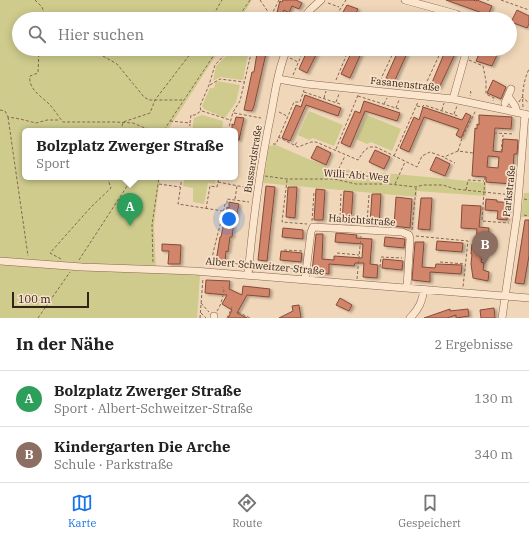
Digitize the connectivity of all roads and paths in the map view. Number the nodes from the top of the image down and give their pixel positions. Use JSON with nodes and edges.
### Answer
{"nodes":[{"id":1,"x":35,"y":0,"type":"edge"},
{"id":2,"x":222,"y":0,"type":"edge"},
{"id":3,"x":250,"y":0,"type":"edge"},
{"id":4,"x":260,"y":0,"type":"edge"},
{"id":5,"x":279,"y":0,"type":"edge"},
{"id":6,"x":346,"y":0,"type":"edge"},
{"id":7,"x":405,"y":0,"type":"edge"},
{"id":8,"x":501,"y":0,"type":"edge"},
{"id":9,"x":324,"y":1,"type":"edge"},
{"id":10,"x":340,"y":8,"type":"junction"},
{"id":11,"x":529,"y":10,"type":"edge"},
{"id":12,"x":44,"y":12,"type":"edge"},
{"id":13,"x":215,"y":12,"type":"edge"},
{"id":14,"x":242,"y":12,"type":"edge"},
{"id":15,"x":267,"y":12,"type":"edge"},
{"id":16,"x":273,"y":12,"type":"edge"},
{"id":17,"x":311,"y":12,"type":"edge"},
{"id":18,"x":338,"y":12,"type":"edge"},
{"id":19,"x":449,"y":12,"type":"edge"},
{"id":20,"x":39,"y":56,"type":"edge"},
{"id":21,"x":103,"y":56,"type":"edge"},
{"id":22,"x":189,"y":56,"type":"edge"},
{"id":23,"x":213,"y":56,"type":"edge"},
{"id":24,"x":223,"y":56,"type":"edge"},
{"id":25,"x":251,"y":56,"type":"edge"},
{"id":26,"x":284,"y":56,"type":"edge"},
{"id":27,"x":301,"y":56,"type":"edge"},
{"id":28,"x":347,"y":56,"type":"edge"},
{"id":29,"x":392,"y":56,"type":"edge"},
{"id":30,"x":439,"y":56,"type":"edge"},
{"id":31,"x":291,"y":58,"type":"dead end"},
{"id":32,"x":465,"y":58,"type":"joint"},
{"id":33,"x":298,"y":62,"type":"junction"},
{"id":34,"x":529,"y":69,"type":"edge"},
{"id":35,"x":278,"y":79,"type":"junction"},
{"id":36,"x":291,"y":82,"type":"junction"},
{"id":37,"x":245,"y":83,"type":"junction"},
{"id":38,"x":307,"y":84,"type":"junction"},
{"id":39,"x":209,"y":85,"type":"junction"},
{"id":40,"x":337,"y":87,"type":"junction"},
{"id":41,"x":376,"y":91,"type":"junction"},
{"id":42,"x":304,"y":92,"type":"junction"},
{"id":43,"x":402,"y":93,"type":"junction"},
{"id":44,"x":421,"y":95,"type":"junction"},
{"id":45,"x":508,"y":96,"type":"dead end"},
{"id":46,"x":522,"y":97,"type":"junction"},
{"id":47,"x":155,"y":100,"type":"junction"},
{"id":48,"x":184,"y":100,"type":"junction"},
{"id":49,"x":456,"y":100,"type":"junction"},
{"id":50,"x":336,"y":102,"type":"junction"},
{"id":51,"x":529,"y":103,"type":"edge"},
{"id":52,"x":340,"y":104,"type":"dead end"},
{"id":53,"x":478,"y":104,"type":"junction"},
{"id":54,"x":416,"y":105,"type":"junction"},
{"id":55,"x":490,"y":107,"type":"junction"},
{"id":56,"x":396,"y":108,"type":"junction"},
{"id":57,"x":399,"y":109,"type":"dead end"},
{"id":58,"x":0,"y":110,"type":"edge"},
{"id":59,"x":201,"y":111,"type":"junction"},
{"id":60,"x":233,"y":112,"type":"junction"},
{"id":61,"x":279,"y":112,"type":"dead end"},
{"id":62,"x":516,"y":112,"type":"junction"},
{"id":63,"x":454,"y":114,"type":"junction"},
{"id":64,"x":527,"y":114,"type":"edge"},
{"id":65,"x":288,"y":116,"type":"junction"},
{"id":66,"x":458,"y":116,"type":"dead end"},
{"id":67,"x":8,"y":117,"type":"junction"},
{"id":68,"x":261,"y":118,"type":"dead end"},
{"id":69,"x":61,"y":120,"type":"junction"},
{"id":70,"x":170,"y":121,"type":"junction"},
{"id":71,"x":230,"y":121,"type":"junction"},
{"id":72,"x":123,"y":122,"type":"junction"},
{"id":73,"x":190,"y":123,"type":"junction"},
{"id":74,"x":122,"y":128,"type":"edge"},
{"id":75,"x":145,"y":128,"type":"edge"},
{"id":76,"x":166,"y":128,"type":"edge"},
{"id":77,"x":189,"y":128,"type":"edge"},
{"id":78,"x":229,"y":128,"type":"edge"},
{"id":79,"x":494,"y":133,"type":"dead end"},
{"id":80,"x":503,"y":134,"type":"junction"},
{"id":81,"x":514,"y":134,"type":"dead end"},
{"id":82,"x":278,"y":137,"type":"junction"},
{"id":83,"x":297,"y":142,"type":"dead end"},
{"id":84,"x":272,"y":144,"type":"dead end"},
{"id":85,"x":295,"y":146,"type":"junction"},
{"id":86,"x":336,"y":150,"type":"junction"},
{"id":87,"x":458,"y":151,"type":"junction"},
{"id":88,"x":474,"y":152,"type":"dead end"},
{"id":89,"x":501,"y":152,"type":"dead end"},
{"id":90,"x":345,"y":155,"type":"junction"},
{"id":91,"x":394,"y":156,"type":"junction"},
{"id":92,"x":444,"y":158,"type":"junction"},
{"id":93,"x":405,"y":161,"type":"junction"},
{"id":94,"x":455,"y":163,"type":"dead end"},
{"id":95,"x":263,"y":175,"type":"dead end"},
{"id":96,"x":485,"y":177,"type":"dead end"},
{"id":97,"x":287,"y":179,"type":"junction"},
{"id":98,"x":334,"y":179,"type":"junction"},
{"id":99,"x":108,"y":180,"type":"edge"},
{"id":100,"x":131,"y":180,"type":"edge"},
{"id":101,"x":159,"y":180,"type":"edge"},
{"id":102,"x":181,"y":180,"type":"edge"},
{"id":103,"x":484,"y":181,"type":"junction"},
{"id":104,"x":218,"y":182,"type":"joint"},
{"id":105,"x":158,"y":184,"type":"junction"},
{"id":106,"x":395,"y":185,"type":"junction"},
{"id":107,"x":237,"y":186,"type":"junction"},
{"id":108,"x":180,"y":187,"type":"junction"},
{"id":109,"x":416,"y":187,"type":"junction"},
{"id":110,"x":249,"y":188,"type":"dead end"},
{"id":111,"x":466,"y":191,"type":"junction"},
{"id":112,"x":314,"y":192,"type":"dead end"},
{"id":113,"x":484,"y":192,"type":"junction"},
{"id":114,"x":341,"y":194,"type":"dead end"},
{"id":115,"x":369,"y":196,"type":"dead end"},
{"id":116,"x":518,"y":196,"type":"junction"},
{"id":117,"x":235,"y":200,"type":"junction"},
{"id":118,"x":252,"y":203,"type":"dead end"},
{"id":119,"x":206,"y":209,"type":"junction"},
{"id":120,"x":224,"y":212,"type":"junction"},
{"id":121,"x":515,"y":224,"type":"junction"},
{"id":122,"x":313,"y":227,"type":"junction"},
{"id":123,"x":339,"y":228,"type":"junction"},
{"id":124,"x":364,"y":229,"type":"junction"},
{"id":125,"x":409,"y":235,"type":"junction"},
{"id":126,"x":284,"y":250,"type":"dead end"},
{"id":127,"x":309,"y":251,"type":"junction"},
{"id":128,"x":337,"y":254,"type":"dead end"},
{"id":129,"x":360,"y":255,"type":"junction"},
{"id":130,"x":61,"y":259,"type":"dead end"},
{"id":131,"x":408,"y":259,"type":"junction"},
{"id":132,"x":0,"y":260,"type":"edge"},
{"id":133,"x":440,"y":262,"type":"dead end"},
{"id":134,"x":29,"y":263,"type":"junction"},
{"id":135,"x":211,"y":264,"type":"dead end"},
{"id":136,"x":466,"y":264,"type":"junction"},
{"id":137,"x":74,"y":267,"type":"junction"},
{"id":138,"x":380,"y":267,"type":"dead end"},
{"id":139,"x":154,"y":269,"type":"junction"},
{"id":140,"x":204,"y":271,"type":"junction"},
{"id":141,"x":248,"y":275,"type":"junction"},
{"id":142,"x":305,"y":279,"type":"junction"},
{"id":143,"x":357,"y":279,"type":"dead end"},
{"id":144,"x":203,"y":286,"type":"junction"},
{"id":145,"x":206,"y":286,"type":"dead end"},
{"id":146,"x":222,"y":287,"type":"dead end"},
{"id":147,"x":407,"y":287,"type":"junction"},
{"id":148,"x":463,"y":287,"type":"dead end"},
{"id":149,"x":424,"y":289,"type":"junction"},
{"id":150,"x":504,"y":296,"type":"junction"},
{"id":151,"x":529,"y":298,"type":"edge"},
{"id":152,"x":201,"y":303,"type":"junction"},
{"id":153,"x":232,"y":307,"type":"dead end"},
{"id":154,"x":238,"y":312,"type":"dead end"},
{"id":155,"x":200,"y":313,"type":"junction"},
{"id":156,"x":211,"y":317,"type":"edge"},
{"id":157,"x":38,"y":318,"type":"edge"},
{"id":158,"x":200,"y":318,"type":"edge"},
{"id":159,"x":227,"y":318,"type":"edge"},
{"id":160,"x":250,"y":318,"type":"edge"},
{"id":161,"x":410,"y":318,"type":"edge"},
{"id":162,"x":502,"y":318,"type":"edge"}],
"edges":[{"from":1,"to":12,"type":"path"},
{"from":2,"to":13,"type":"path"},
{"from":3,"to":14,"type":"path"},
{"from":4,"to":15,"type":"path"},
{"from":5,"to":16,"type":"path"},
{"from":6,"to":10,"type":"path"},
{"from":7,"to":19,"type":"street"},
{"from":8,"to":11,"type":"path"},
{"from":9,"to":10,"type":"path"},
{"from":9,"to":17,"type":"street"},
{"from":10,"to":18,"type":"path"},
{"from":20,"to":69,"type":"path"},
{"from":21,"to":47,"type":"path"},
{"from":22,"to":47,"type":"path"},
{"from":23,"to":48,"type":"path"},
{"from":24,"to":39,"type":"path"},
{"from":25,"to":37,"type":"path"},
{"from":26,"to":35,"type":"street","name":"Bussardstraße"},
{"from":27,"to":33,"type":"path"},
{"from":28,"to":40,"type":"path"},
{"from":29,"to":41,"type":"path"},
{"from":30,"to":44,"type":"path"},
{"from":31,"to":33,"type":"path"},
{"from":32,"to":49,"type":"street"},
{"from":32,"to":55,"type":"path"},
{"from":33,"to":36,"type":"path"},
{"from":34,"to":46,"type":"path"},
{"from":35,"to":36,"type":"street","name":"Fasanenstraße"},
{"from":35,"to":141,"type":"street","name":"Bussardstraße"},
{"from":36,"to":38,"type":"street","name":"Fasanenstraße"},
{"from":37,"to":39,"type":"path"},
{"from":37,"to":60,"type":"path"},
{"from":38,"to":40,"type":"street","name":"Fasanenstraße"},
{"from":38,"to":42,"type":"path"},
{"from":39,"to":59,"type":"path"},
{"from":40,"to":41,"type":"street","name":"Fasanenstraße"},
{"from":40,"to":50,"type":"path"},
{"from":41,"to":43,"type":"street","name":"Fasanenstraße"},
{"from":42,"to":50,"type":"path"},
{"from":42,"to":65,"type":"path"},
{"from":43,"to":44,"type":"street","name":"Fasanenstraße"},
{"from":43,"to":56,"type":"path"},
{"from":44,"to":49,"type":"street","name":"Fasanenstraße"},
{"from":44,"to":54,"type":"path"},
{"from":45,"to":62,"type":"street"},
{"from":46,"to":51,"type":"path"},
{"from":46,"to":64,"type":"path"},
{"from":47,"to":48,"type":"path"},
{"from":47,"to":72,"type":"path"},
{"from":48,"to":70,"type":"path"},
{"from":49,"to":53,"type":"street","name":"Fasanenstraße"},
{"from":49,"to":63,"type":"path"},
{"from":50,"to":52,"type":"path"},
{"from":53,"to":55,"type":"street","name":"Fasanenstraße"},
{"from":53,"to":87,"type":"path"},
{"from":54,"to":63,"type":"path"},
{"from":54,"to":91,"type":"path"},
{"from":55,"to":62,"type":"street","name":"Fasanenstraße"},
{"from":56,"to":57,"type":"path"},
{"from":56,"to":86,"type":"path"},
{"from":58,"to":67,"type":"path"},
{"from":59,"to":71,"type":"path"},
{"from":59,"to":73,"type":"path"},
{"from":60,"to":68,"type":"path"},
{"from":60,"to":71,"type":"path"},
{"from":61,"to":65,"type":"path"},
{"from":62,"to":64,"type":"street","name":"Fasanenstraße"},
{"from":63,"to":66,"type":"path"},
{"from":64,"to":116,"type":"street","name":"Parkstraße"},
{"from":65,"to":82,"type":"path"},
{"from":67,"to":69,"type":"path"},
{"from":67,"to":134,"type":"path"},
{"from":69,"to":72,"type":"path"},
{"from":70,"to":73,"type":"path"},
{"from":70,"to":76,"type":"path"},
{"from":71,"to":78,"type":"path"},
{"from":72,"to":74,"type":"path"},
{"from":72,"to":75,"type":"path"},
{"from":73,"to":77,"type":"path"},
{"from":79,"to":80,"type":"path"},
{"from":80,"to":81,"type":"path"},
{"from":80,"to":89,"type":"path"},
{"from":82,"to":84,"type":"path"},
{"from":82,"to":85,"type":"path"},
{"from":83,"to":85,"type":"path"},
{"from":85,"to":86,"type":"path"},
{"from":86,"to":90,"type":"path"},
{"from":87,"to":88,"type":"path"},
{"from":87,"to":92,"type":"path"},
{"from":90,"to":91,"type":"path"},
{"from":90,"to":98,"type":"path"},
{"from":91,"to":93,"type":"path"},
{"from":92,"to":93,"type":"path"},
{"from":92,"to":94,"type":"path"},
{"from":93,"to":106,"type":"path"},
{"from":95,"to":97,"type":"path","name":"Willi-Abt-Weg"},
{"from":96,"to":103,"type":"path"},
{"from":97,"to":98,"type":"path","name":"Willi-Abt-Weg"},
{"from":97,"to":122,"type":"path"},
{"from":98,"to":106,"type":"path","name":"Willi-Abt-Weg"},
{"from":99,"to":130,"type":"path"},
{"from":100,"to":137,"type":"path"},
{"from":101,"to":105,"type":"path"},
{"from":102,"to":108,"type":"path"},
{"from":103,"to":111,"type":"path"},
{"from":103,"to":113,"type":"path"},
{"from":104,"to":107,"type":"path"},
{"from":104,"to":119,"type":"path"},
{"from":105,"to":108,"type":"path"},
{"from":105,"to":139,"type":"path"},
{"from":106,"to":109,"type":"path","name":"Willi-Abt-Weg"},
{"from":107,"to":110,"type":"path"},
{"from":107,"to":117,"type":"path"},
{"from":108,"to":119,"type":"path"},
{"from":109,"to":111,"type":"path","name":"Willi-Abt-Weg"},
{"from":109,"to":125,"type":"path"},
{"from":111,"to":113,"type":"path","name":"Willi-Abt-Weg"},
{"from":112,"to":122,"type":"path"},
{"from":113,"to":116,"type":"path","name":"Willi-Abt-Weg"},
{"from":113,"to":121,"type":"path"},
{"from":114,"to":123,"type":"path"},
{"from":115,"to":124,"type":"path"},
{"from":116,"to":121,"type":"street","name":"Parkstraße"},
{"from":117,"to":118,"type":"path"},
{"from":117,"to":120,"type":"path"},
{"from":119,"to":120,"type":"path"},
{"from":120,"to":135,"type":"path"},
{"from":121,"to":150,"type":"street","name":"Parkstraße"},
{"from":122,"to":123,"type":"street","name":"Habichtstraße"},
{"from":122,"to":127,"type":"street"},
{"from":123,"to":124,"type":"street","name":"Habichtstraße"},
{"from":124,"to":125,"type":"street","name":"Habichtstraße"},
{"from":124,"to":129,"type":"path"},
{"from":125,"to":131,"type":"street"},
{"from":125,"to":136,"type":"path"},
{"from":126,"to":127,"type":"path"},
{"from":127,"to":142,"type":"street"},
{"from":128,"to":129,"type":"path"},
{"from":129,"to":143,"type":"path"},
{"from":131,"to":138,"type":"path"},
{"from":131,"to":147,"type":"street"},
{"from":132,"to":134,"type":"street","name":"Albert-Schweitzer-Straße"},
{"from":133,"to":136,"type":"path"},
{"from":134,"to":137,"type":"street","name":"Albert-Schweitzer-Straße"},
{"from":136,"to":148,"type":"path"},
{"from":137,"to":139,"type":"street","name":"Albert-Schweitzer-Straße"},
{"from":137,"to":157,"type":"path"},
{"from":139,"to":140,"type":"street","name":"Albert-Schweitzer-Straße"},
{"from":140,"to":141,"type":"street","name":"Albert-Schweitzer-Straße"},
{"from":140,"to":144,"type":"path"},
{"from":141,"to":142,"type":"street","name":"Albert-Schweitzer-Straße"},
{"from":142,"to":147,"type":"street","name":"Albert-Schweitzer-Straße"},
{"from":144,"to":145,"type":"path"},
{"from":144,"to":152,"type":"path"},
{"from":146,"to":156,"type":"path"},
{"from":147,"to":149,"type":"street","name":"Albert-Schweitzer-Straße"},
{"from":149,"to":150,"type":"street","name":"Albert-Schweitzer-Straße"},
{"from":149,"to":161,"type":"street"},
{"from":150,"to":151,"type":"street","name":"Albert-Schweitzer-Straße"},
{"from":150,"to":162,"type":"street","name":"Parkstraße"},
{"from":152,"to":155,"type":"path"},
{"from":152,"to":156,"type":"path"},
{"from":153,"to":159,"type":"path"},
{"from":154,"to":160,"type":"path"},
{"from":155,"to":156,"type":"path"},
{"from":155,"to":158,"type":"path"}]}
